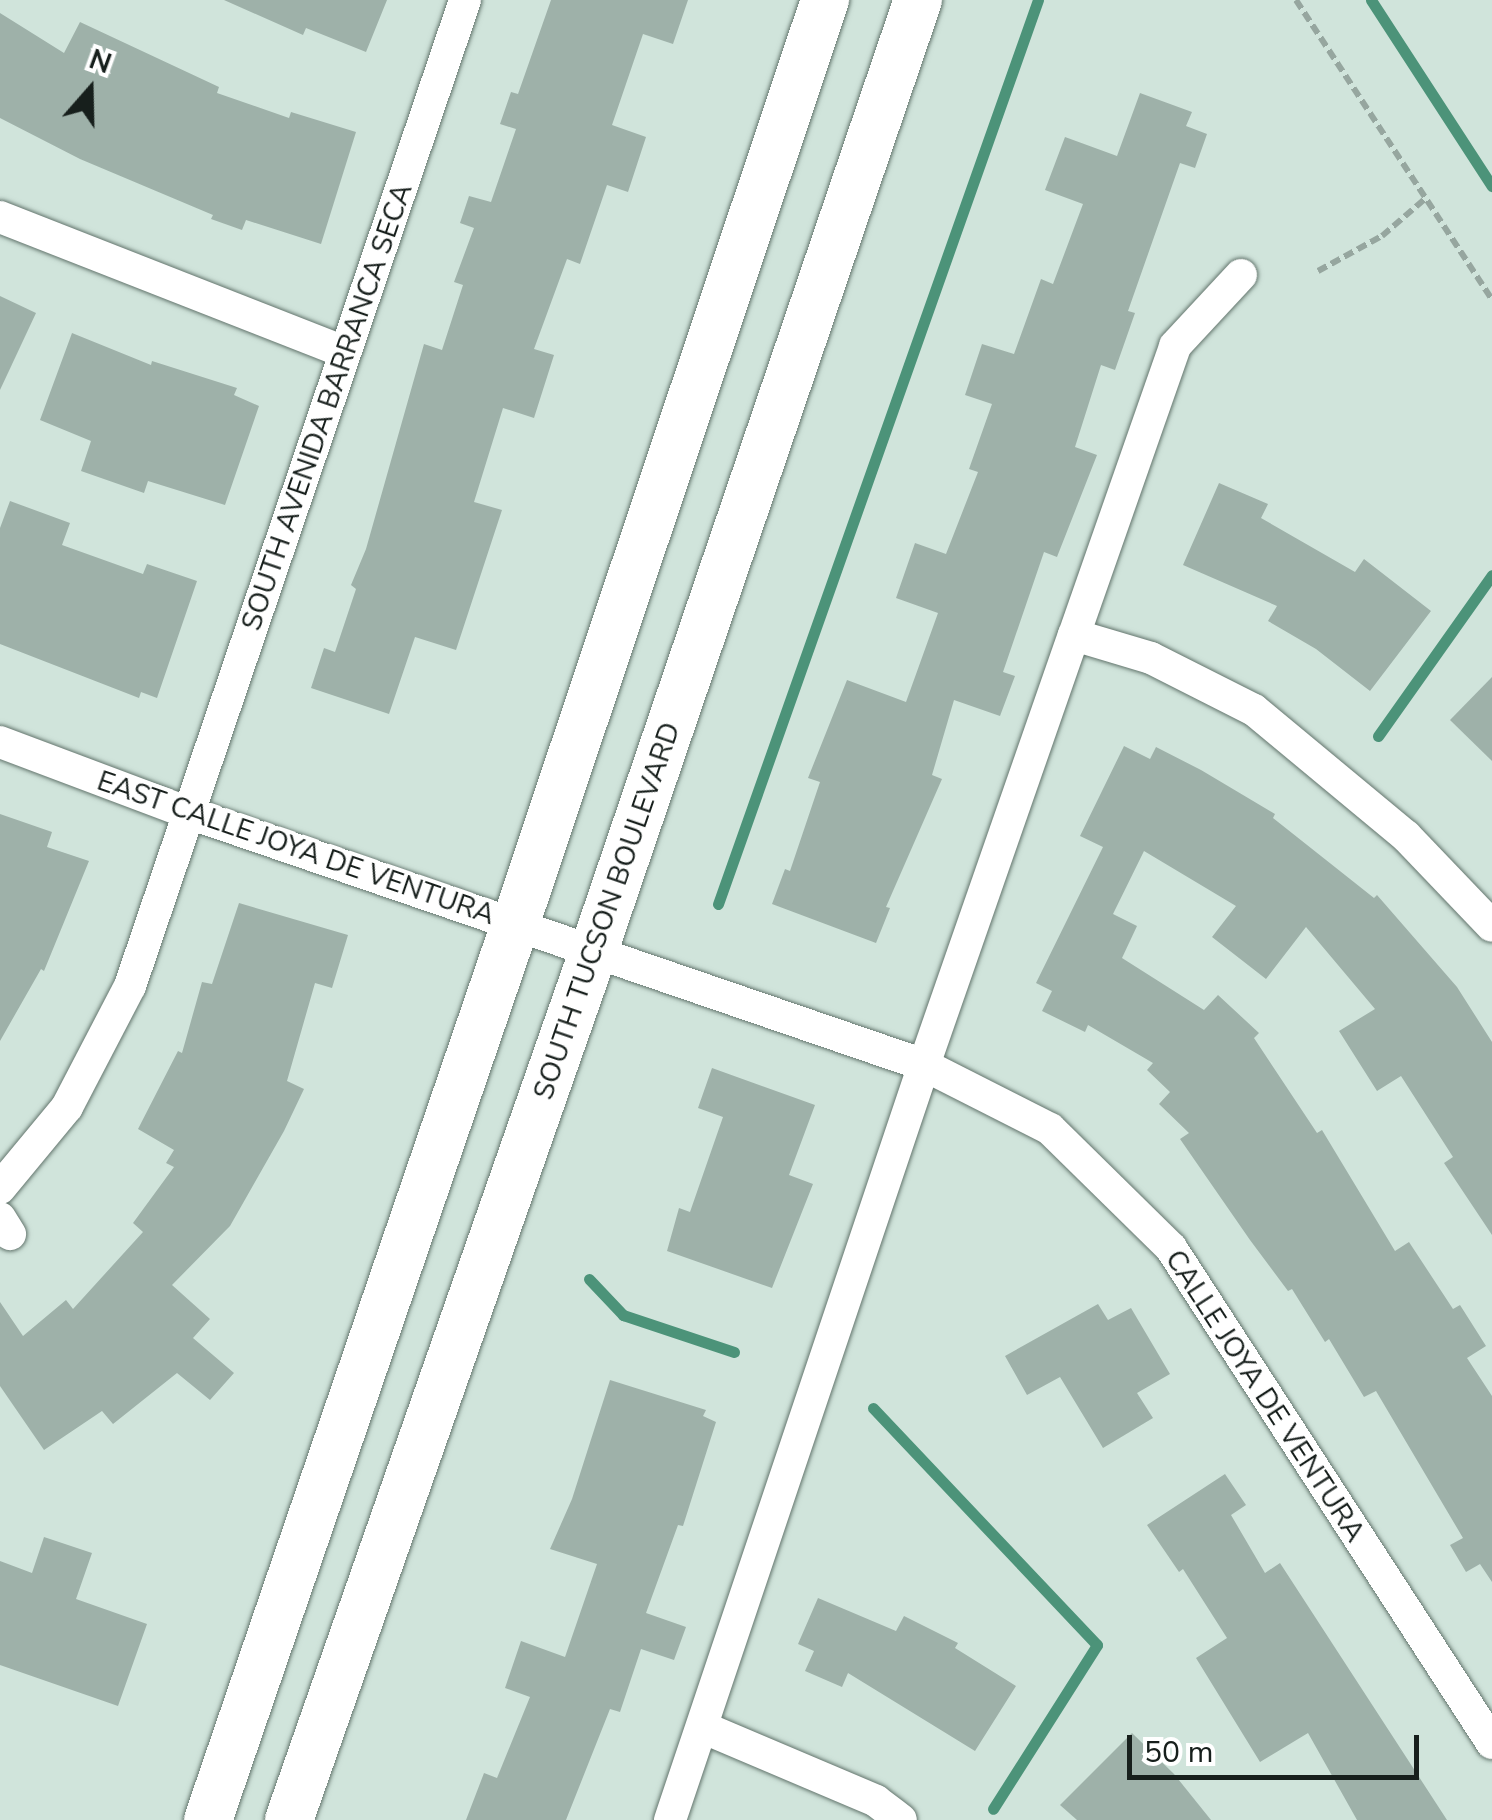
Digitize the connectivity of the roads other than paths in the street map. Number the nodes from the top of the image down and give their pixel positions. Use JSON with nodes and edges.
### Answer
{"nodes":[{"id":1,"x":465,"y":0,"type":"edge"},
{"id":2,"x":825,"y":0,"type":"edge"},
{"id":3,"x":918,"y":0,"type":"edge"},
{"id":4,"x":0,"y":217,"type":"edge"},
{"id":5,"x":1240,"y":274,"type":"dead end"},
{"id":6,"x":345,"y":352,"type":"junction"},
{"id":7,"x":1074,"y":635,"type":"junction"},
{"id":8,"x":0,"y":742,"type":"edge"},
{"id":9,"x":189,"y":813,"type":"junction"},
{"id":10,"x":516,"y":925,"type":"junction"},
{"id":11,"x":1492,"y":926,"type":"edge"},
{"id":12,"x":594,"y":953,"type":"junction"},
{"id":13,"x":924,"y":1065,"type":"junction"},
{"id":14,"x":0,"y":1188,"type":"edge"},
{"id":15,"x":702,"y":1726,"type":"junction"},
{"id":16,"x":1492,"y":1742,"type":"edge"},
{"id":17,"x":208,"y":1820,"type":"edge"},
{"id":18,"x":290,"y":1820,"type":"edge"},
{"id":19,"x":670,"y":1820,"type":"edge"},
{"id":20,"x":901,"y":1820,"type":"edge"}],
"edges":[{"from":1,"to":6,"type":"street","name":"SOUTH AVENIDA BARRANCA SECA"},
{"from":2,"to":10,"type":"main road"},
{"from":3,"to":12,"type":"main road","name":"SOUTH TUCSON BOULEVARD"},
{"from":4,"to":6,"type":"street"},
{"from":5,"to":7,"type":"street"},
{"from":6,"to":9,"type":"street","name":"SOUTH AVENIDA BARRANCA SECA"},
{"from":7,"to":11,"type":"street"},
{"from":7,"to":13,"type":"street"},
{"from":8,"to":9,"type":"street","name":"EAST CALLE JOYA DE VENTURA"},
{"from":9,"to":10,"type":"street","name":"EAST CALLE JOYA DE VENTURA"},
{"from":9,"to":14,"type":"street","name":"SOUTH AVENIDA BARRANCA SECA"},
{"from":10,"to":12,"type":"street","name":"EAST CALLE JOYA DE VENTURA"},
{"from":10,"to":17,"type":"main road"},
{"from":12,"to":13,"type":"street","name":"CALLE JOYA DE VENTURA"},
{"from":12,"to":18,"type":"main road","name":"SOUTH TUCSON BOULEVARD"},
{"from":13,"to":15,"type":"street"},
{"from":13,"to":16,"type":"street","name":"CALLE JOYA DE VENTURA"},
{"from":15,"to":19,"type":"street"},
{"from":15,"to":20,"type":"street"}]}
